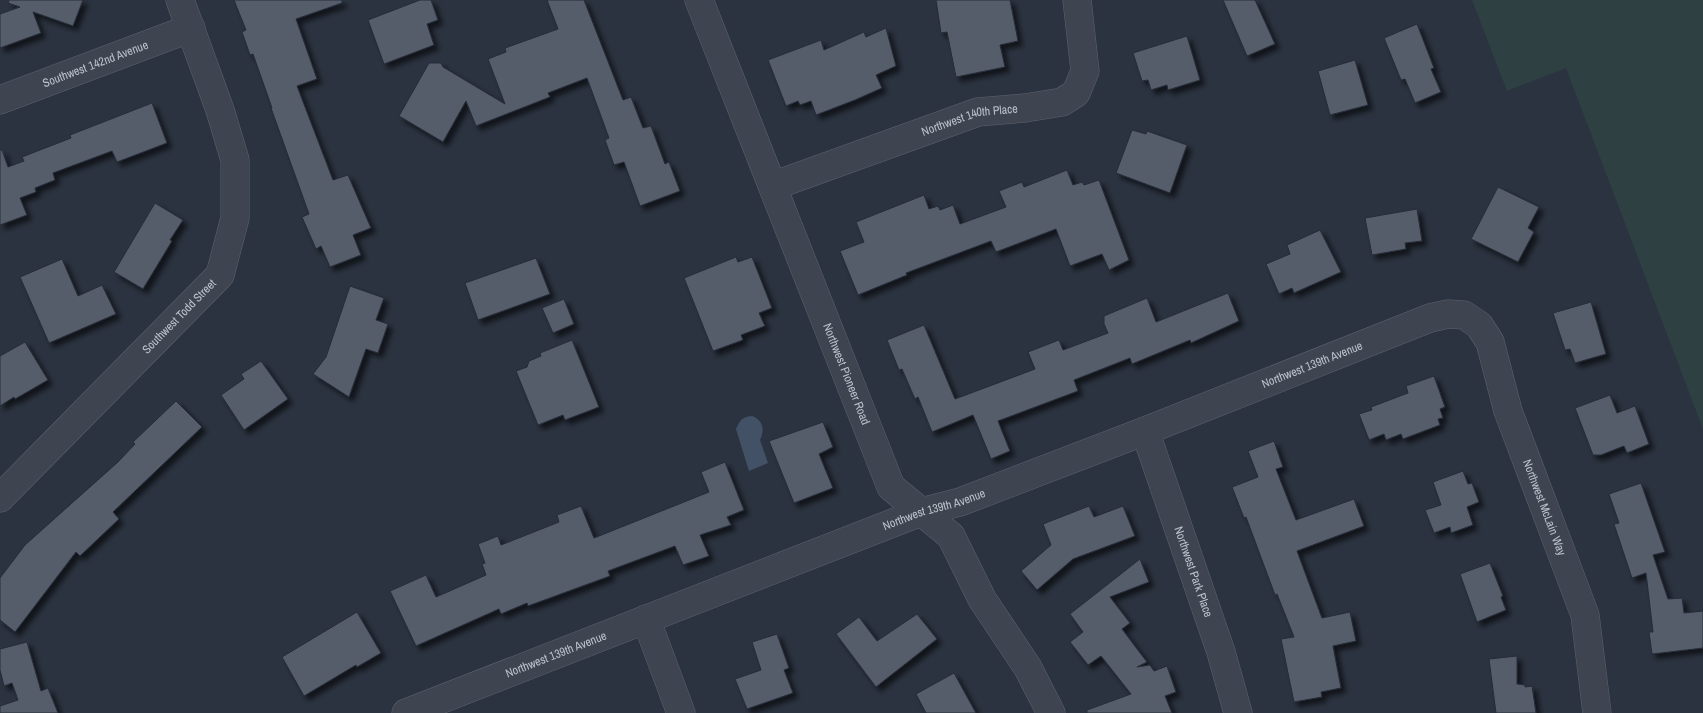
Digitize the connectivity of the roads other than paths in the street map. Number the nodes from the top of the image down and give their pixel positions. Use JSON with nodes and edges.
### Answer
{"nodes":[{"id":1,"x":180,"y":0,"type":"edge"},
{"id":2,"x":699,"y":0,"type":"edge"},
{"id":3,"x":1077,"y":0,"type":"edge"},
{"id":4,"x":191,"y":28,"type":"junction"},
{"id":5,"x":0,"y":100,"type":"edge"},
{"id":6,"x":773,"y":186,"type":"junction"},
{"id":7,"x":1464,"y":315,"type":"joint"},
{"id":8,"x":1145,"y":431,"type":"junction"},
{"id":9,"x":0,"y":498,"type":"edge"},
{"id":10,"x":921,"y":512,"type":"junction"},
{"id":11,"x":646,"y":619,"type":"junction"},
{"id":12,"x":406,"y":713,"type":"edge"},
{"id":13,"x":680,"y":713,"type":"edge"},
{"id":14,"x":1051,"y":713,"type":"edge"},
{"id":15,"x":1238,"y":713,"type":"edge"},
{"id":16,"x":1597,"y":713,"type":"edge"}],
"edges":[{"from":1,"to":4,"type":"street","name":"Southwest Todd Street"},
{"from":2,"to":6,"type":"street","name":"Northwest Pioneer Road"},
{"from":3,"to":6,"type":"street","name":"Northwest 140th Place"},
{"from":4,"to":5,"type":"street","name":"Southwest 142nd Avenue"},
{"from":4,"to":9,"type":"street","name":"Southwest Todd Street"},
{"from":6,"to":10,"type":"street","name":"Northwest Pioneer Road"},
{"from":7,"to":8,"type":"street","name":"Northwest 139th Avenue"},
{"from":7,"to":16,"type":"street","name":"Northwest McLain Way"},
{"from":8,"to":10,"type":"street","name":"Northwest 139th Avenue"},
{"from":8,"to":15,"type":"street","name":"Northwest Park Place"},
{"from":10,"to":11,"type":"street","name":"Northwest 139th Avenue"},
{"from":10,"to":14,"type":"street","name":"Northwest Pioneer Road"},
{"from":11,"to":12,"type":"street","name":"Northwest 139th Avenue"},
{"from":11,"to":13,"type":"street"}]}
